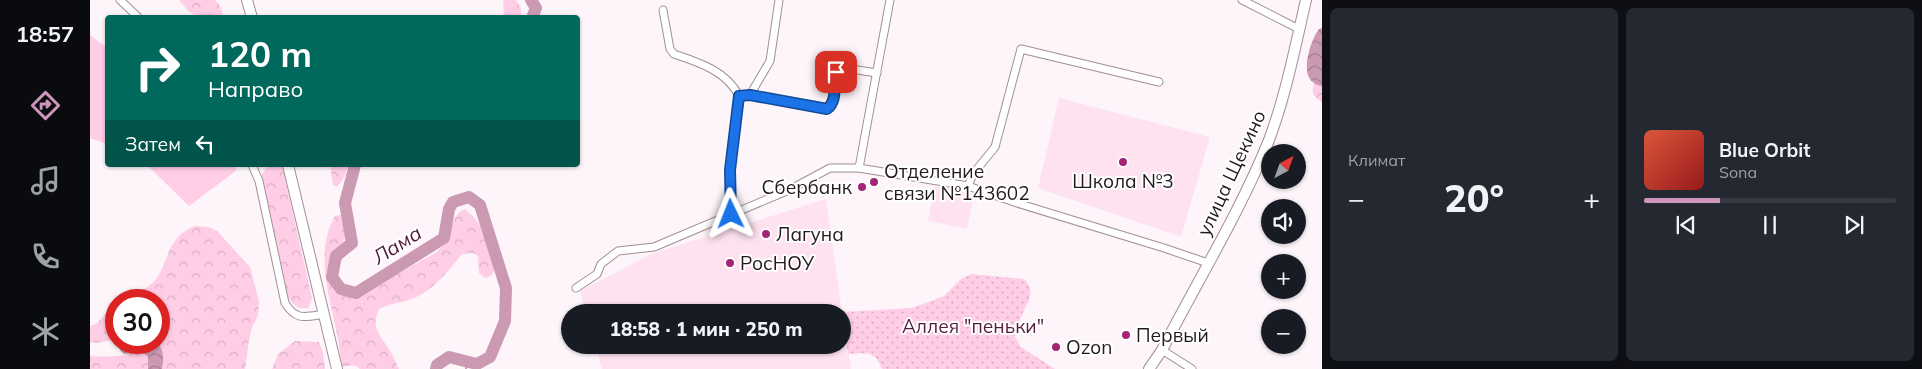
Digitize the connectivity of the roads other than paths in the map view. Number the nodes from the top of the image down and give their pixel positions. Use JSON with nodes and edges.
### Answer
{"nodes":[{"id":1,"x":120,"y":0,"type":"edge"},
{"id":2,"x":247,"y":0,"type":"edge"},
{"id":3,"x":780,"y":0,"type":"edge"},
{"id":4,"x":890,"y":0,"type":"edge"},
{"id":5,"x":1242,"y":0,"type":"edge"},
{"id":6,"x":1306,"y":0,"type":"edge"},
{"id":7,"x":663,"y":10,"type":"dead end"},
{"id":8,"x":136,"y":15,"type":"edge"},
{"id":9,"x":251,"y":15,"type":"edge"},
{"id":10,"x":1299,"y":29,"type":"junction"},
{"id":11,"x":876,"y":73,"type":"junction"},
{"id":12,"x":1159,"y":82,"type":"dead end"},
{"id":13,"x":750,"y":95,"type":"junction"},
{"id":14,"x":739,"y":96,"type":"junction"},
{"id":15,"x":253,"y":167,"type":"edge"},
{"id":16,"x":288,"y":167,"type":"edge"},
{"id":17,"x":859,"y":168,"type":"junction"},
{"id":18,"x":968,"y":186,"type":"junction"},
{"id":19,"x":731,"y":214,"type":"junction"},
{"id":20,"x":1208,"y":264,"type":"junction"},
{"id":21,"x":576,"y":288,"type":"dead end"},
{"id":22,"x":324,"y":314,"type":"junction"},
{"id":23,"x":1162,"y":350,"type":"junction"},
{"id":24,"x":337,"y":369,"type":"edge"},
{"id":25,"x":1150,"y":369,"type":"edge"},
{"id":26,"x":1192,"y":369,"type":"edge"}],
"edges":[{"from":1,"to":8,"type":"street"},
{"from":2,"to":9,"type":"main road"},
{"from":3,"to":13,"type":"street"},
{"from":4,"to":11,"type":"street"},
{"from":5,"to":10,"type":"street"},
{"from":6,"to":10,"type":"main road","name":"улица Щекино"},
{"from":7,"to":14,"type":"street"},
{"from":10,"to":20,"type":"main road","name":"улица Щекино"},
{"from":11,"to":13,"type":"street"},
{"from":11,"to":17,"type":"street"},
{"from":12,"to":18,"type":"street"},
{"from":13,"to":14,"type":"street"},
{"from":14,"to":19,"type":"street"},
{"from":15,"to":22,"type":"street"},
{"from":16,"to":22,"type":"main road"},
{"from":17,"to":18,"type":"street"},
{"from":17,"to":19,"type":"street"},
{"from":18,"to":20,"type":"street"},
{"from":19,"to":21,"type":"street"},
{"from":20,"to":23,"type":"main road","name":"улица Щекино"},
{"from":22,"to":24,"type":"main road"},
{"from":23,"to":25,"type":"main road","name":"улица Щекино"},
{"from":23,"to":26,"type":"street"}]}
